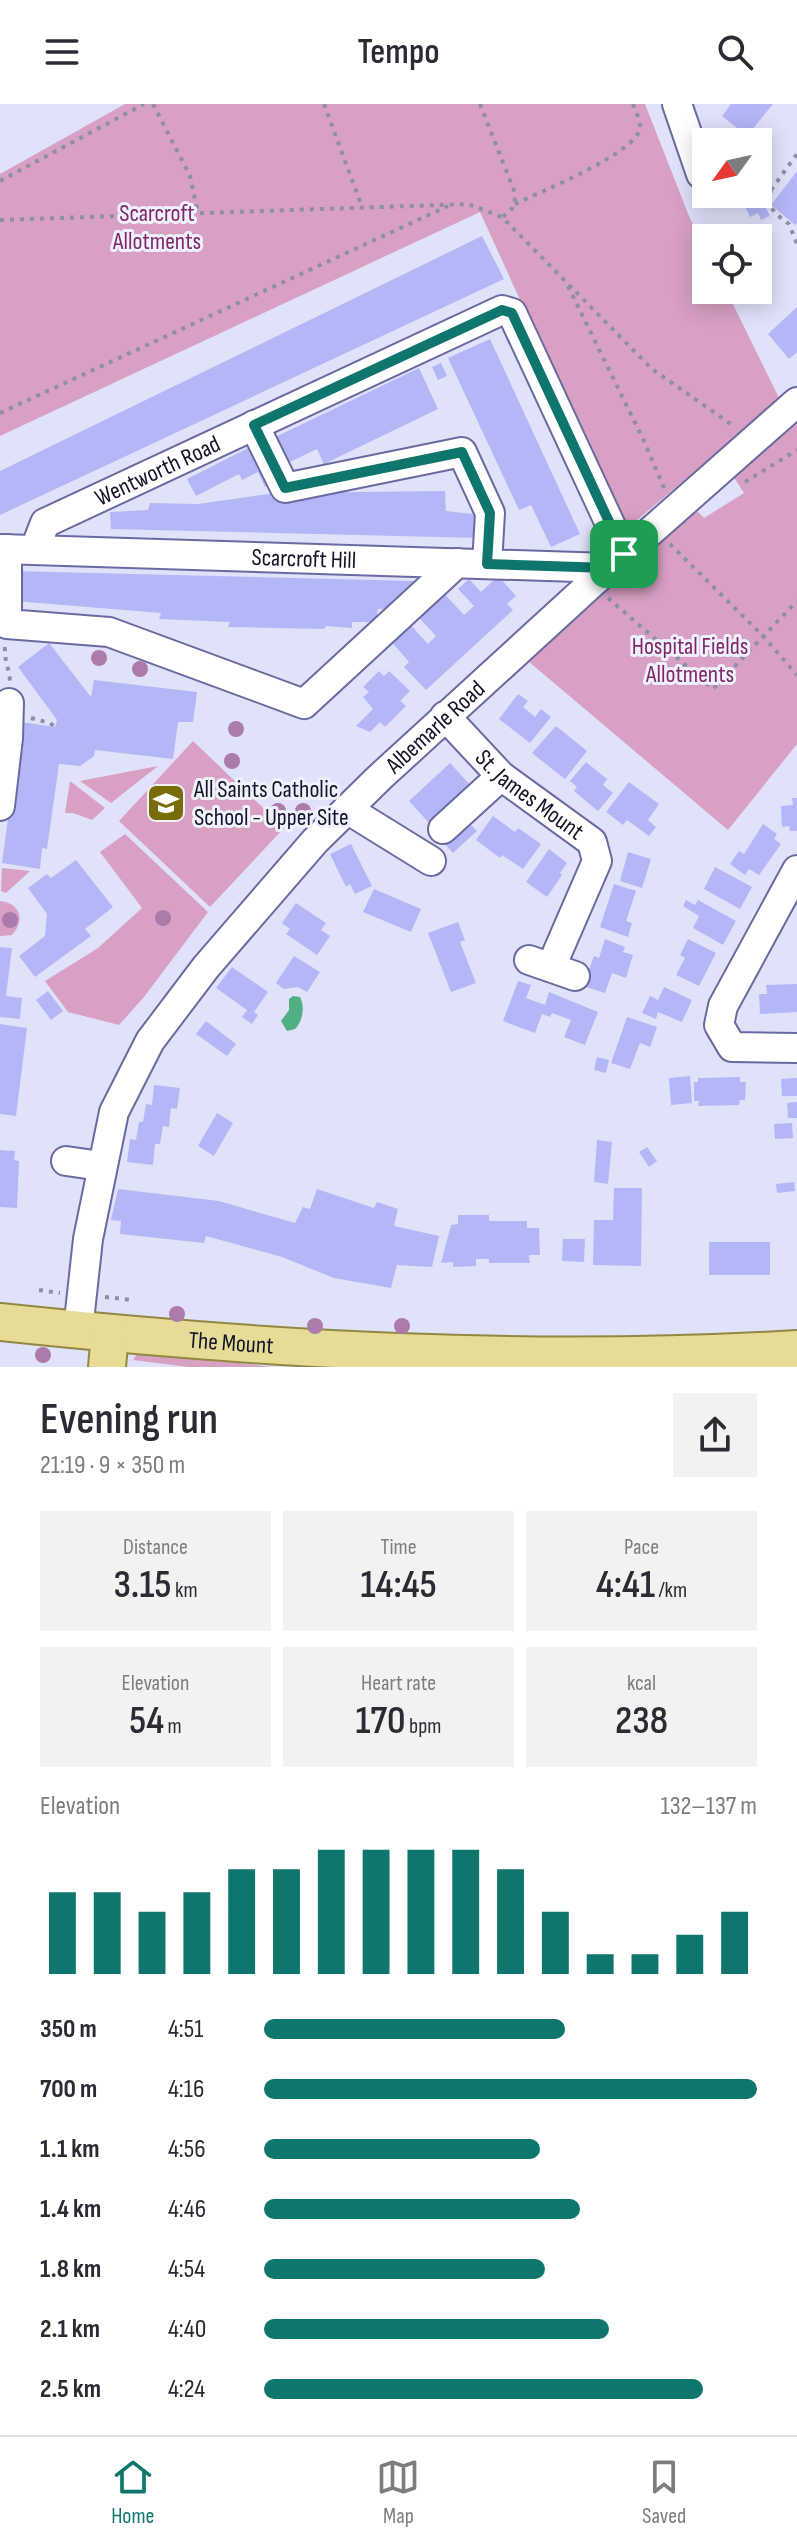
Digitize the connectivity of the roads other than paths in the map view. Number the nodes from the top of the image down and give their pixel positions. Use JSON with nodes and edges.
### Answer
{"nodes":[{"id":1,"x":677,"y":104,"type":"edge"},
{"id":2,"x":692,"y":148,"type":"edge"},
{"id":3,"x":797,"y":402,"type":"edge"},
{"id":4,"x":254,"y":425,"type":"junction"},
{"id":5,"x":4,"y":549,"type":"edge"},
{"id":6,"x":35,"y":549,"type":"junction"},
{"id":7,"x":457,"y":563,"type":"junction"},
{"id":8,"x":487,"y":564,"type":"junction"},
{"id":9,"x":608,"y":569,"type":"junction"},
{"id":10,"x":9,"y":703,"type":"road end"},
{"id":11,"x":445,"y":716,"type":"junction"},
{"id":12,"x":4,"y":738,"type":"edge"},
{"id":13,"x":501,"y":776,"type":"junction"},
{"id":14,"x":352,"y":795,"type":"junction"},
{"id":15,"x":0,"y":806,"type":"edge"},
{"id":16,"x":443,"y":829,"type":"dead end"},
{"id":17,"x":431,"y":861,"type":"dead end"},
{"id":18,"x":797,"y":870,"type":"edge"},
{"id":19,"x":552,"y":968,"type":"dead end"},
{"id":20,"x":797,"y":1048,"type":"edge"},
{"id":21,"x":66,"y":1161,"type":"dead end"},
{"id":22,"x":101,"y":1166,"type":"junction"},
{"id":23,"x":0,"y":1322,"type":"edge"},
{"id":24,"x":98,"y":1344,"type":"edge"},
{"id":25,"x":794,"y":1355,"type":"edge"},
{"id":26,"x":554,"y":1361,"type":"edge"}],
"edges":[{"from":1,"to":2,"type":"street"},
{"from":3,"to":9,"type":"street","name":"Albemarle Road"},
{"from":4,"to":6,"type":"street","name":"Wentworth Road"},
{"from":4,"to":8,"type":"street"},
{"from":4,"to":9,"type":"street","name":"Wentworth Road"},
{"from":5,"to":6,"type":"street","name":"Scarcroft Hill"},
{"from":5,"to":7,"type":"street"},
{"from":6,"to":7,"type":"street","name":"Scarcroft Hill"},
{"from":7,"to":8,"type":"street","name":"Scarcroft Hill"},
{"from":8,"to":9,"type":"street","name":"Scarcroft Hill"},
{"from":9,"to":11,"type":"street","name":"Albemarle Road"},
{"from":10,"to":12,"type":"street"},
{"from":11,"to":13,"type":"street","name":"St. James Mount"},
{"from":11,"to":14,"type":"street","name":"Albemarle Road"},
{"from":12,"to":15,"type":"street"},
{"from":13,"to":16,"type":"street"},
{"from":13,"to":19,"type":"street","name":"St. James Mount"},
{"from":14,"to":17,"type":"street"},
{"from":14,"to":22,"type":"street","name":"Albemarle Road"},
{"from":18,"to":20,"type":"street"},
{"from":21,"to":22,"type":"street"},
{"from":22,"to":24,"type":"street","name":"Albemarle Road"},
{"from":23,"to":24,"type":"main road","name":"The Mount"},
{"from":24,"to":26,"type":"main road","name":"The Mount"},
{"from":25,"to":26,"type":"main road","name":"The Mount"}]}
